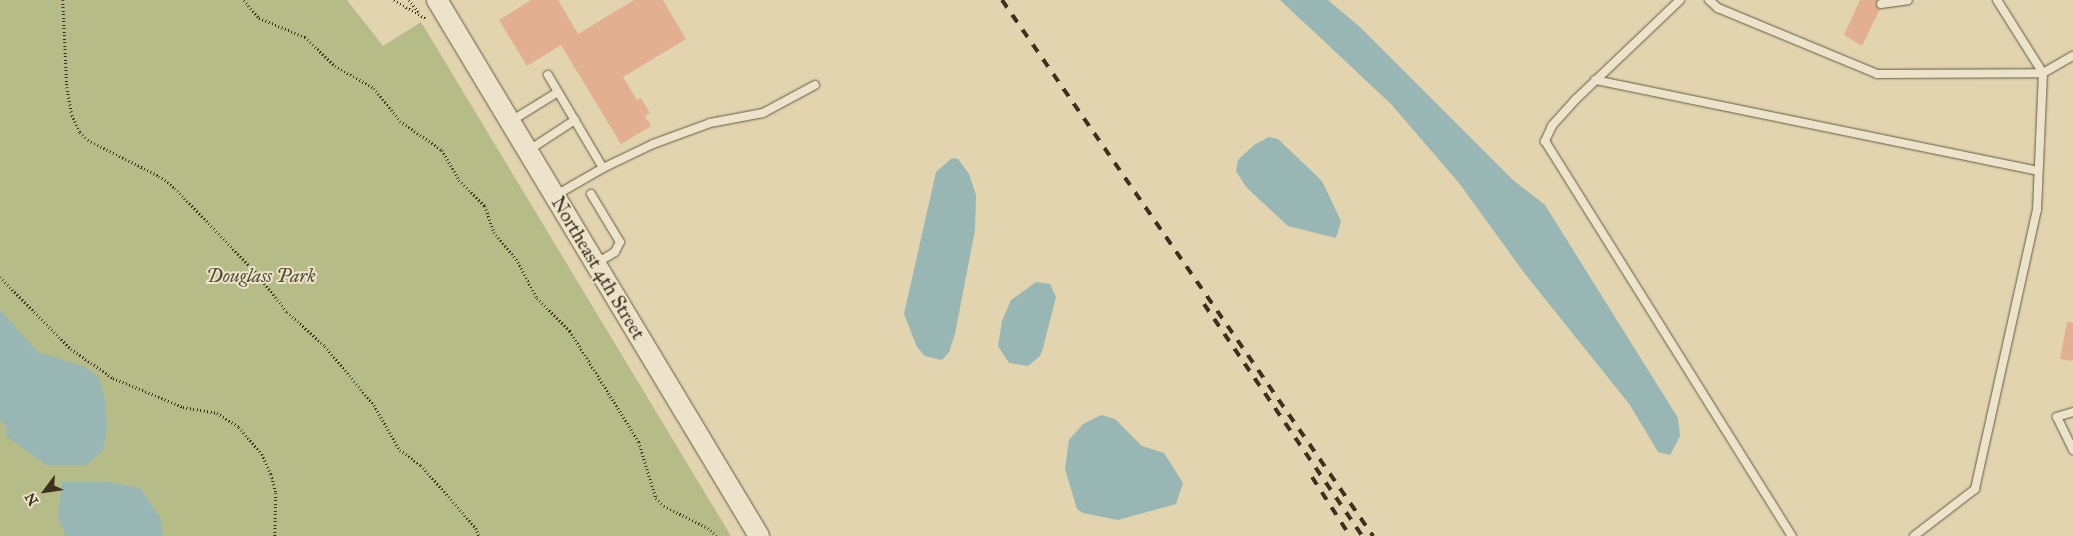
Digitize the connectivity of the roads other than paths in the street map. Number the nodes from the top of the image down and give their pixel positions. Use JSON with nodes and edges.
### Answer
{"nodes":[{"id":1,"x":436,"y":0,"type":"edge"},
{"id":2,"x":1680,"y":0,"type":"edge"},
{"id":3,"x":1710,"y":0,"type":"edge"},
{"id":4,"x":1908,"y":0,"type":"edge"},
{"id":5,"x":1997,"y":0,"type":"edge"},
{"id":6,"x":1881,"y":4,"type":"dead end"},
{"id":7,"x":2073,"y":56,"type":"edge"},
{"id":8,"x":2043,"y":73,"type":"junction"},
{"id":9,"x":548,"y":74,"type":"dead end"},
{"id":10,"x":1595,"y":80,"type":"junction"},
{"id":11,"x":815,"y":85,"type":"dead end"},
{"id":12,"x":558,"y":92,"type":"junction"},
{"id":13,"x":575,"y":120,"type":"junction"},
{"id":14,"x":509,"y":122,"type":"junction"},
{"id":15,"x":527,"y":151,"type":"junction"},
{"id":16,"x":603,"y":168,"type":"junction"},
{"id":17,"x":2038,"y":171,"type":"junction"},
{"id":18,"x":591,"y":194,"type":"dead end"},
{"id":19,"x":554,"y":196,"type":"junction"},
{"id":20,"x":595,"y":264,"type":"junction"},
{"id":21,"x":2073,"y":412,"type":"edge"},
{"id":22,"x":2073,"y":450,"type":"edge"},
{"id":23,"x":759,"y":536,"type":"edge"},
{"id":24,"x":1792,"y":536,"type":"edge"},
{"id":25,"x":1914,"y":536,"type":"edge"}],
"edges":[{"from":1,"to":14,"type":"street","name":"Northeast 4th Street"},
{"from":2,"to":10,"type":"lane"},
{"from":3,"to":8,"type":"lane"},
{"from":4,"to":6,"type":"lane"},
{"from":5,"to":8,"type":"lane"},
{"from":7,"to":8,"type":"lane"},
{"from":8,"to":17,"type":"lane"},
{"from":9,"to":12,"type":"lane"},
{"from":10,"to":17,"type":"lane"},
{"from":10,"to":24,"type":"lane"},
{"from":11,"to":16,"type":"lane"},
{"from":12,"to":13,"type":"lane"},
{"from":12,"to":14,"type":"lane"},
{"from":13,"to":15,"type":"lane"},
{"from":13,"to":16,"type":"lane"},
{"from":14,"to":15,"type":"street","name":"Northeast 4th Street"},
{"from":15,"to":19,"type":"street","name":"Northeast 4th Street"},
{"from":16,"to":19,"type":"lane"},
{"from":17,"to":25,"type":"lane"},
{"from":18,"to":20,"type":"lane"},
{"from":19,"to":20,"type":"street","name":"Northeast 4th Street"},
{"from":20,"to":23,"type":"street","name":"Northeast 4th Street"},
{"from":21,"to":22,"type":"lane"}]}
